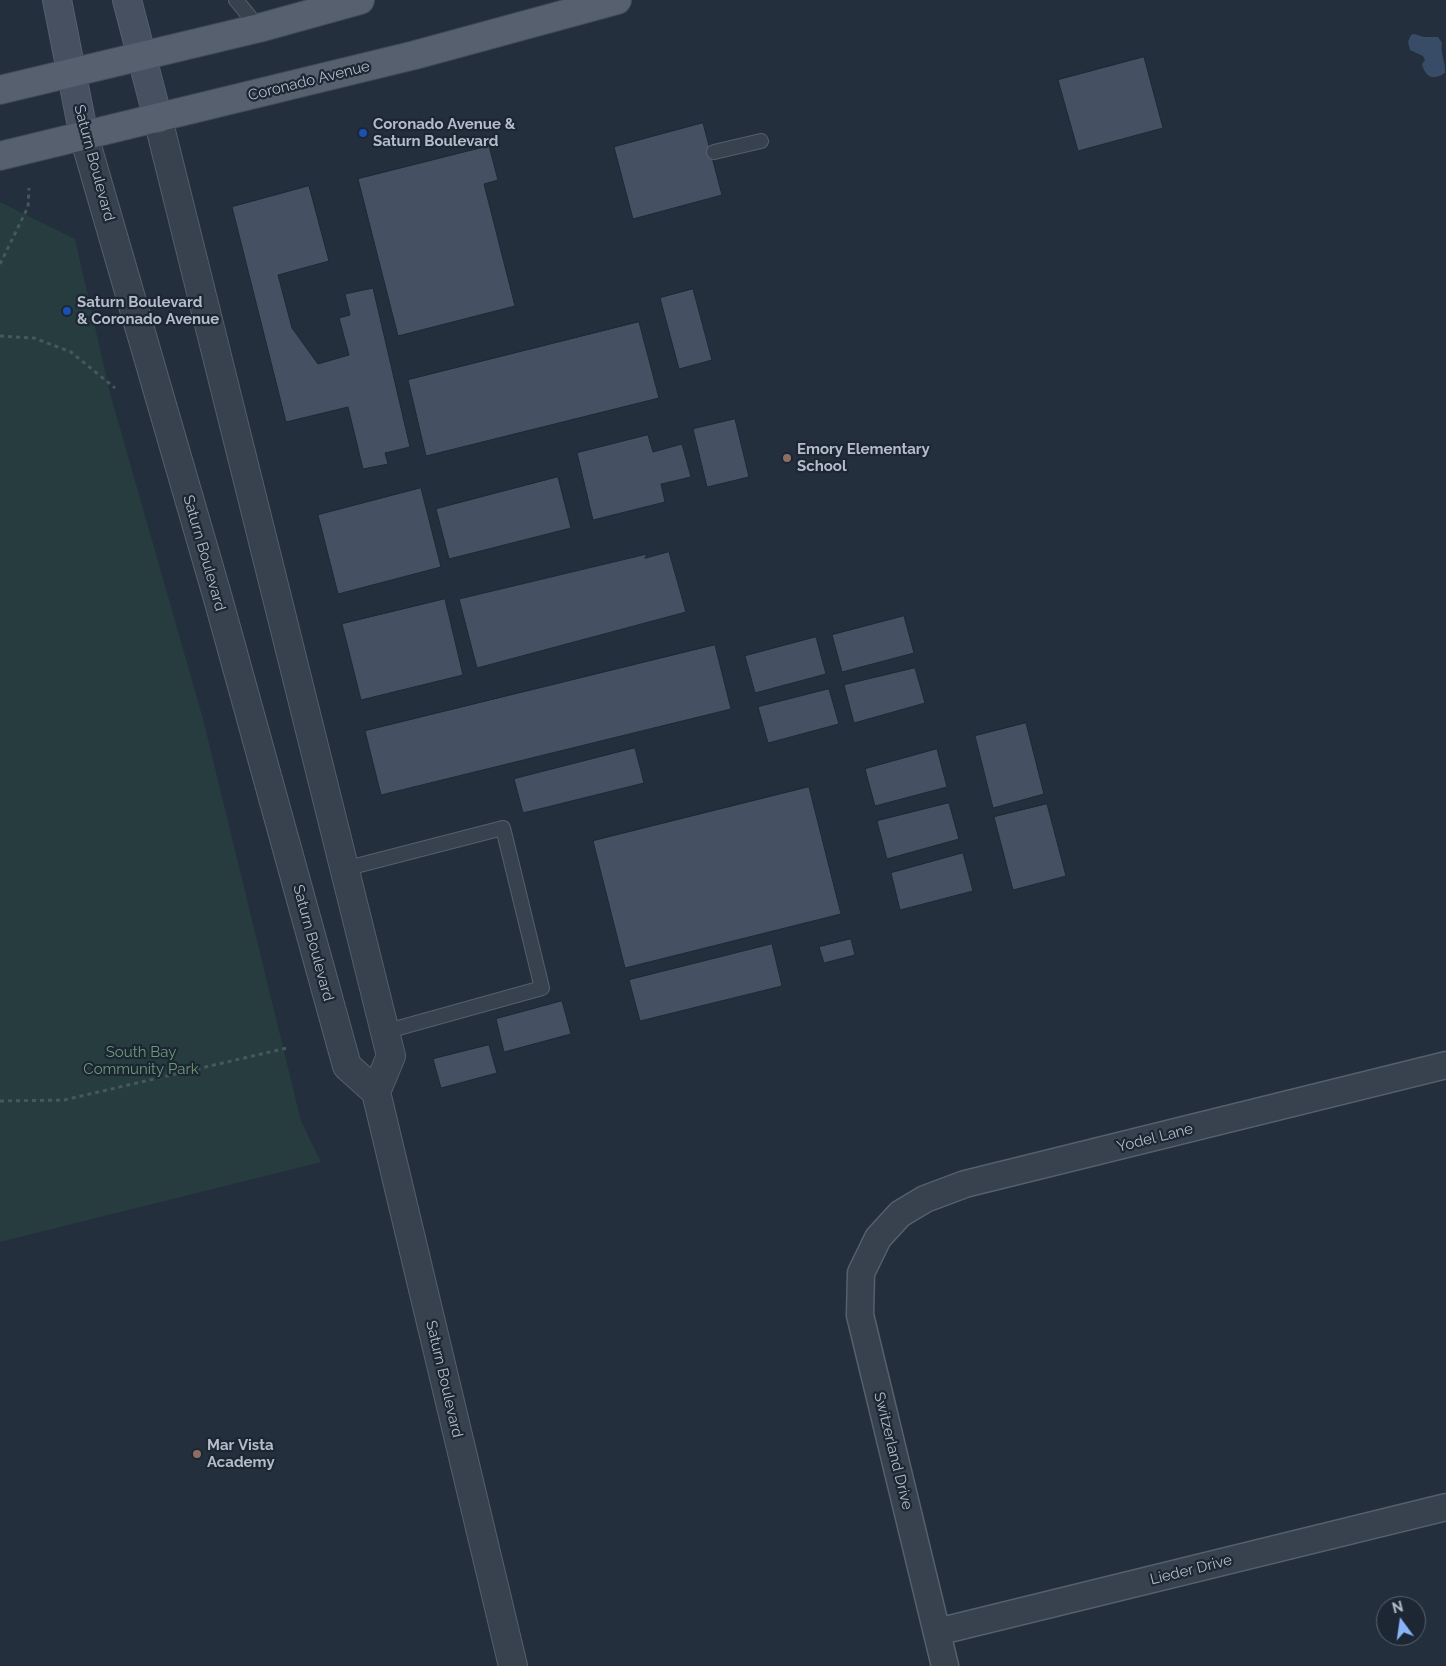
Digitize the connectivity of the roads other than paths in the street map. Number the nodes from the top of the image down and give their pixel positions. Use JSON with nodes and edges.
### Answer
{"nodes":[{"id":1,"x":57,"y":0,"type":"edge"},
{"id":2,"x":127,"y":0,"type":"edge"},
{"id":3,"x":236,"y":0,"type":"edge"},
{"id":4,"x":360,"y":0,"type":"edge"},
{"id":5,"x":617,"y":0,"type":"edge"},
{"id":6,"x":258,"y":28,"type":"junction"},
{"id":7,"x":142,"y":57,"type":"junction"},
{"id":8,"x":72,"y":73,"type":"junction"},
{"id":9,"x":0,"y":90,"type":"edge"},
{"id":10,"x":158,"y":119,"type":"junction"},
{"id":11,"x":84,"y":136,"type":"junction"},
{"id":12,"x":761,"y":141,"type":"dead end"},
{"id":13,"x":714,"y":152,"type":"dead end"},
{"id":14,"x":0,"y":156,"type":"edge"},
{"id":15,"x":344,"y":868,"type":"junction"},
{"id":16,"x":384,"y":1032,"type":"junction"},
{"id":17,"x":1446,"y":1065,"type":"edge"},
{"id":18,"x":376,"y":1092,"type":"junction"},
{"id":19,"x":878,"y":1238,"type":"joint"},
{"id":20,"x":1446,"y":1507,"type":"edge"},
{"id":21,"x":936,"y":1632,"type":"junction"},
{"id":22,"x":513,"y":1666,"type":"edge"},
{"id":23,"x":944,"y":1666,"type":"edge"}],
"edges":[{"from":1,"to":8,"type":"main road","name":"Saturn Boulevard"},
{"from":2,"to":7,"type":"main road"},
{"from":3,"to":6,"type":"lane"},
{"from":4,"to":6,"type":"main road"},
{"from":5,"to":10,"type":"main road","name":"Coronado Avenue"},
{"from":6,"to":7,"type":"main road"},
{"from":7,"to":8,"type":"main road"},
{"from":7,"to":10,"type":"main road"},
{"from":8,"to":9,"type":"main road"},
{"from":8,"to":11,"type":"main road","name":"Saturn Boulevard"},
{"from":10,"to":11,"type":"main road","name":"Coronado Avenue"},
{"from":10,"to":15,"type":"street"},
{"from":11,"to":14,"type":"main road","name":"Coronado Avenue"},
{"from":11,"to":18,"type":"street","name":"Saturn Boulevard"},
{"from":12,"to":13,"type":"lane"},
{"from":15,"to":16,"type":"street"},
{"from":15,"to":16,"type":"lane"},
{"from":16,"to":18,"type":"street"},
{"from":17,"to":19,"type":"street","name":"Yodel Lane"},
{"from":18,"to":22,"type":"street","name":"Saturn Boulevard"},
{"from":19,"to":21,"type":"street","name":"Switzerland Drive"},
{"from":20,"to":21,"type":"street","name":"Lieder Drive"},
{"from":21,"to":23,"type":"street","name":"Switzerland Drive"}]}
